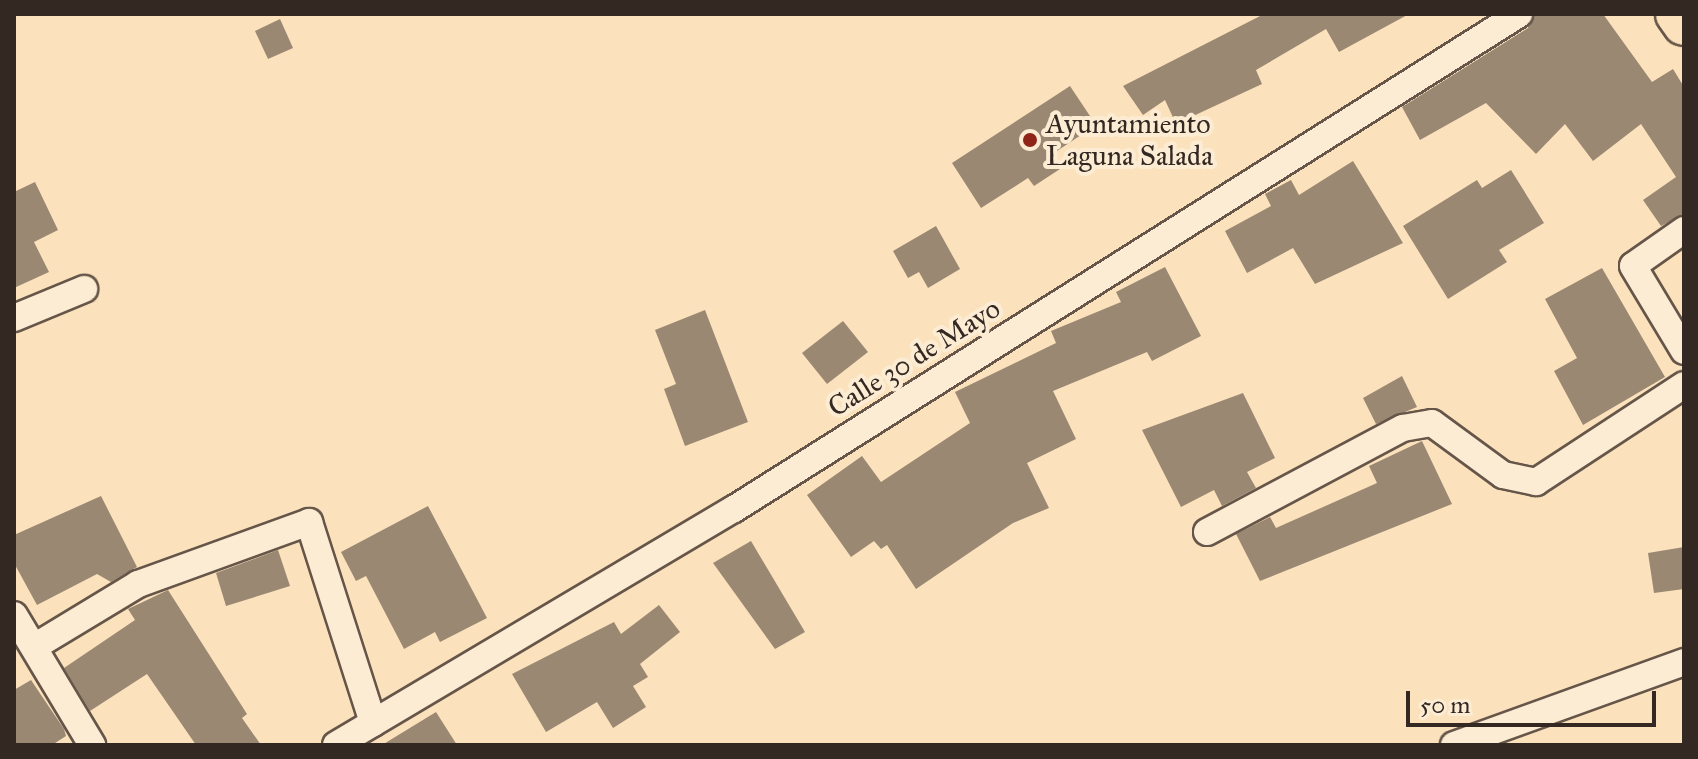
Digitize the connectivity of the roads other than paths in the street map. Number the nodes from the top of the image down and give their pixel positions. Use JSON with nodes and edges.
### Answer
{"nodes":[{"id":1,"x":1519,"y":14,"type":"edge"},
{"id":2,"x":1677,"y":14,"type":"edge"},
{"id":3,"x":1684,"y":24,"type":"edge"},
{"id":4,"x":1684,"y":230,"type":"edge"},
{"id":5,"x":84,"y":289,"type":"dead end"},
{"id":6,"x":14,"y":318,"type":"edge"},
{"id":7,"x":1684,"y":351,"type":"edge"},
{"id":8,"x":1684,"y":385,"type":"edge"},
{"id":9,"x":1207,"y":532,"type":"dead end"},
{"id":10,"x":14,"y":615,"type":"edge"},
{"id":11,"x":34,"y":647,"type":"junction"},
{"id":12,"x":1684,"y":662,"type":"edge"},
{"id":13,"x":373,"y":723,"type":"junction"},
{"id":14,"x":92,"y":745,"type":"edge"},
{"id":15,"x":336,"y":745,"type":"edge"},
{"id":16,"x":1454,"y":745,"type":"edge"}],
"edges":[{"from":1,"to":13,"type":"street","name":"Calle 30 de Mayo"},
{"from":2,"to":3,"type":"main road"},
{"from":4,"to":7,"type":"street"},
{"from":5,"to":6,"type":"street"},
{"from":8,"to":9,"type":"street"},
{"from":10,"to":11,"type":"street"},
{"from":11,"to":13,"type":"street"},
{"from":11,"to":14,"type":"street"},
{"from":12,"to":16,"type":"street"},
{"from":13,"to":15,"type":"street","name":"Calle 30 de Mayo"}]}
